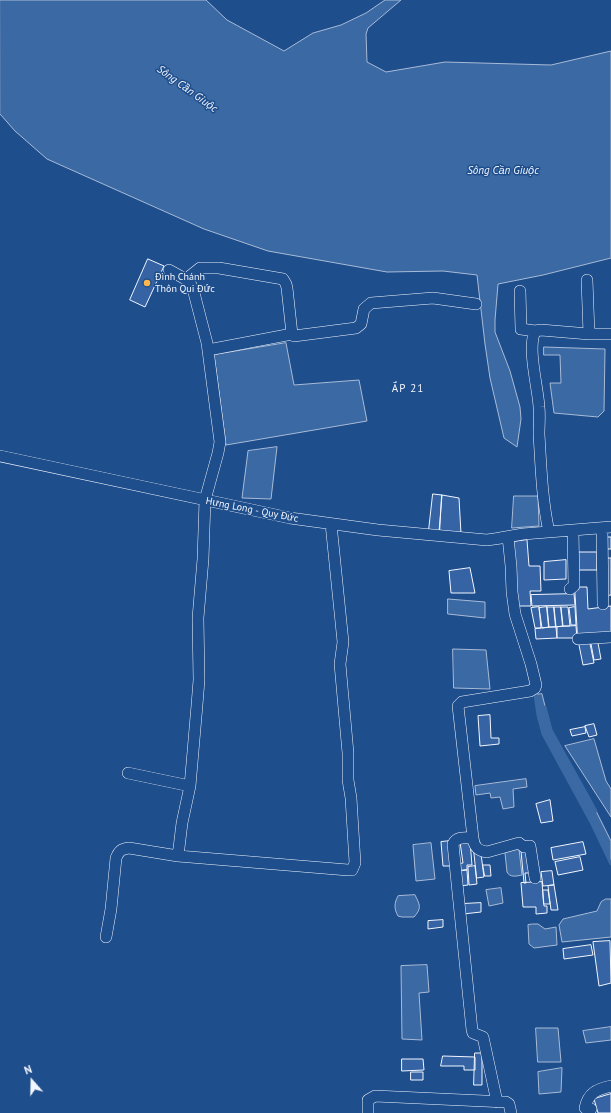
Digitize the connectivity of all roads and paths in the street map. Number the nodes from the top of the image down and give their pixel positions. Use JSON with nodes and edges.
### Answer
{"nodes":[{"id":1,"x":169,"y":270,"type":"dead end"},
{"id":2,"x":587,"y":280,"type":"dead end"},
{"id":3,"x":189,"y":281,"type":"junction"},
{"id":4,"x":520,"y":291,"type":"dead end"},
{"id":5,"x":476,"y":304,"type":"dead end"},
{"id":6,"x":536,"y":331,"type":"junction"},
{"id":7,"x":292,"y":334,"type":"junction"},
{"id":8,"x":589,"y":334,"type":"junction"},
{"id":9,"x":611,"y":334,"type":"edge"},
{"id":10,"x":208,"y":350,"type":"junction"},
{"id":11,"x":0,"y":456,"type":"edge"},
{"id":12,"x":205,"y":500,"type":"junction"},
{"id":13,"x":331,"y":524,"type":"junction"},
{"id":14,"x":607,"y":527,"type":"edge"},
{"id":15,"x":573,"y":530,"type":"junction"},
{"id":16,"x":549,"y":532,"type":"junction"},
{"id":17,"x":503,"y":537,"type":"junction"},
{"id":18,"x":570,"y":589,"type":"dead end"},
{"id":19,"x":603,"y":604,"type":"dead end"},
{"id":20,"x":611,"y":637,"type":"edge"},
{"id":21,"x":578,"y":639,"type":"dead end"},
{"id":22,"x":128,"y":773,"type":"dead end"},
{"id":23,"x":190,"y":786,"type":"junction"},
{"id":24,"x":473,"y":838,"type":"junction"},
{"id":25,"x":178,"y":856,"type":"junction"},
{"id":26,"x":535,"y":878,"type":"dead end"},
{"id":27,"x":106,"y":938,"type":"dead end"},
{"id":28,"x":611,"y":1086,"type":"edge"},
{"id":29,"x":497,"y":1102,"type":"junction"},
{"id":30,"x":591,"y":1109,"type":"dead end"},
{"id":31,"x":368,"y":1113,"type":"edge"},
{"id":32,"x":511,"y":1113,"type":"edge"}],
"edges":[{"from":1,"to":3,"type":"street"},
{"from":2,"to":8,"type":"street"},
{"from":3,"to":7,"type":"street"},
{"from":3,"to":10,"type":"street"},
{"from":4,"to":6,"type":"street"},
{"from":5,"to":7,"type":"street"},
{"from":6,"to":8,"type":"street"},
{"from":6,"to":16,"type":"street"},
{"from":7,"to":10,"type":"street"},
{"from":8,"to":9,"type":"street"},
{"from":10,"to":12,"type":"street"},
{"from":11,"to":12,"type":"street","name":"Hưng Long - Quy Đức"},
{"from":12,"to":13,"type":"street","name":"Hưng Long - Quy Đức"},
{"from":12,"to":23,"type":"street"},
{"from":13,"to":17,"type":"street","name":"Hưng Long - Quy Đức"},
{"from":13,"to":25,"type":"street"},
{"from":14,"to":15,"type":"street","name":"Hưng Long - Quy Đức"},
{"from":14,"to":19,"type":"street"},
{"from":15,"to":16,"type":"street","name":"Hưng Long - Quy Đức"},
{"from":15,"to":18,"type":"street"},
{"from":16,"to":17,"type":"street","name":"Hưng Long - Quy Đức"},
{"from":17,"to":24,"type":"street"},
{"from":20,"to":21,"type":"street"},
{"from":22,"to":23,"type":"street"},
{"from":23,"to":25,"type":"street"},
{"from":24,"to":26,"type":"street"},
{"from":24,"to":29,"type":"street"},
{"from":25,"to":27,"type":"street"},
{"from":28,"to":30,"type":"street"},
{"from":29,"to":31,"type":"street"},
{"from":29,"to":32,"type":"street"}]}
